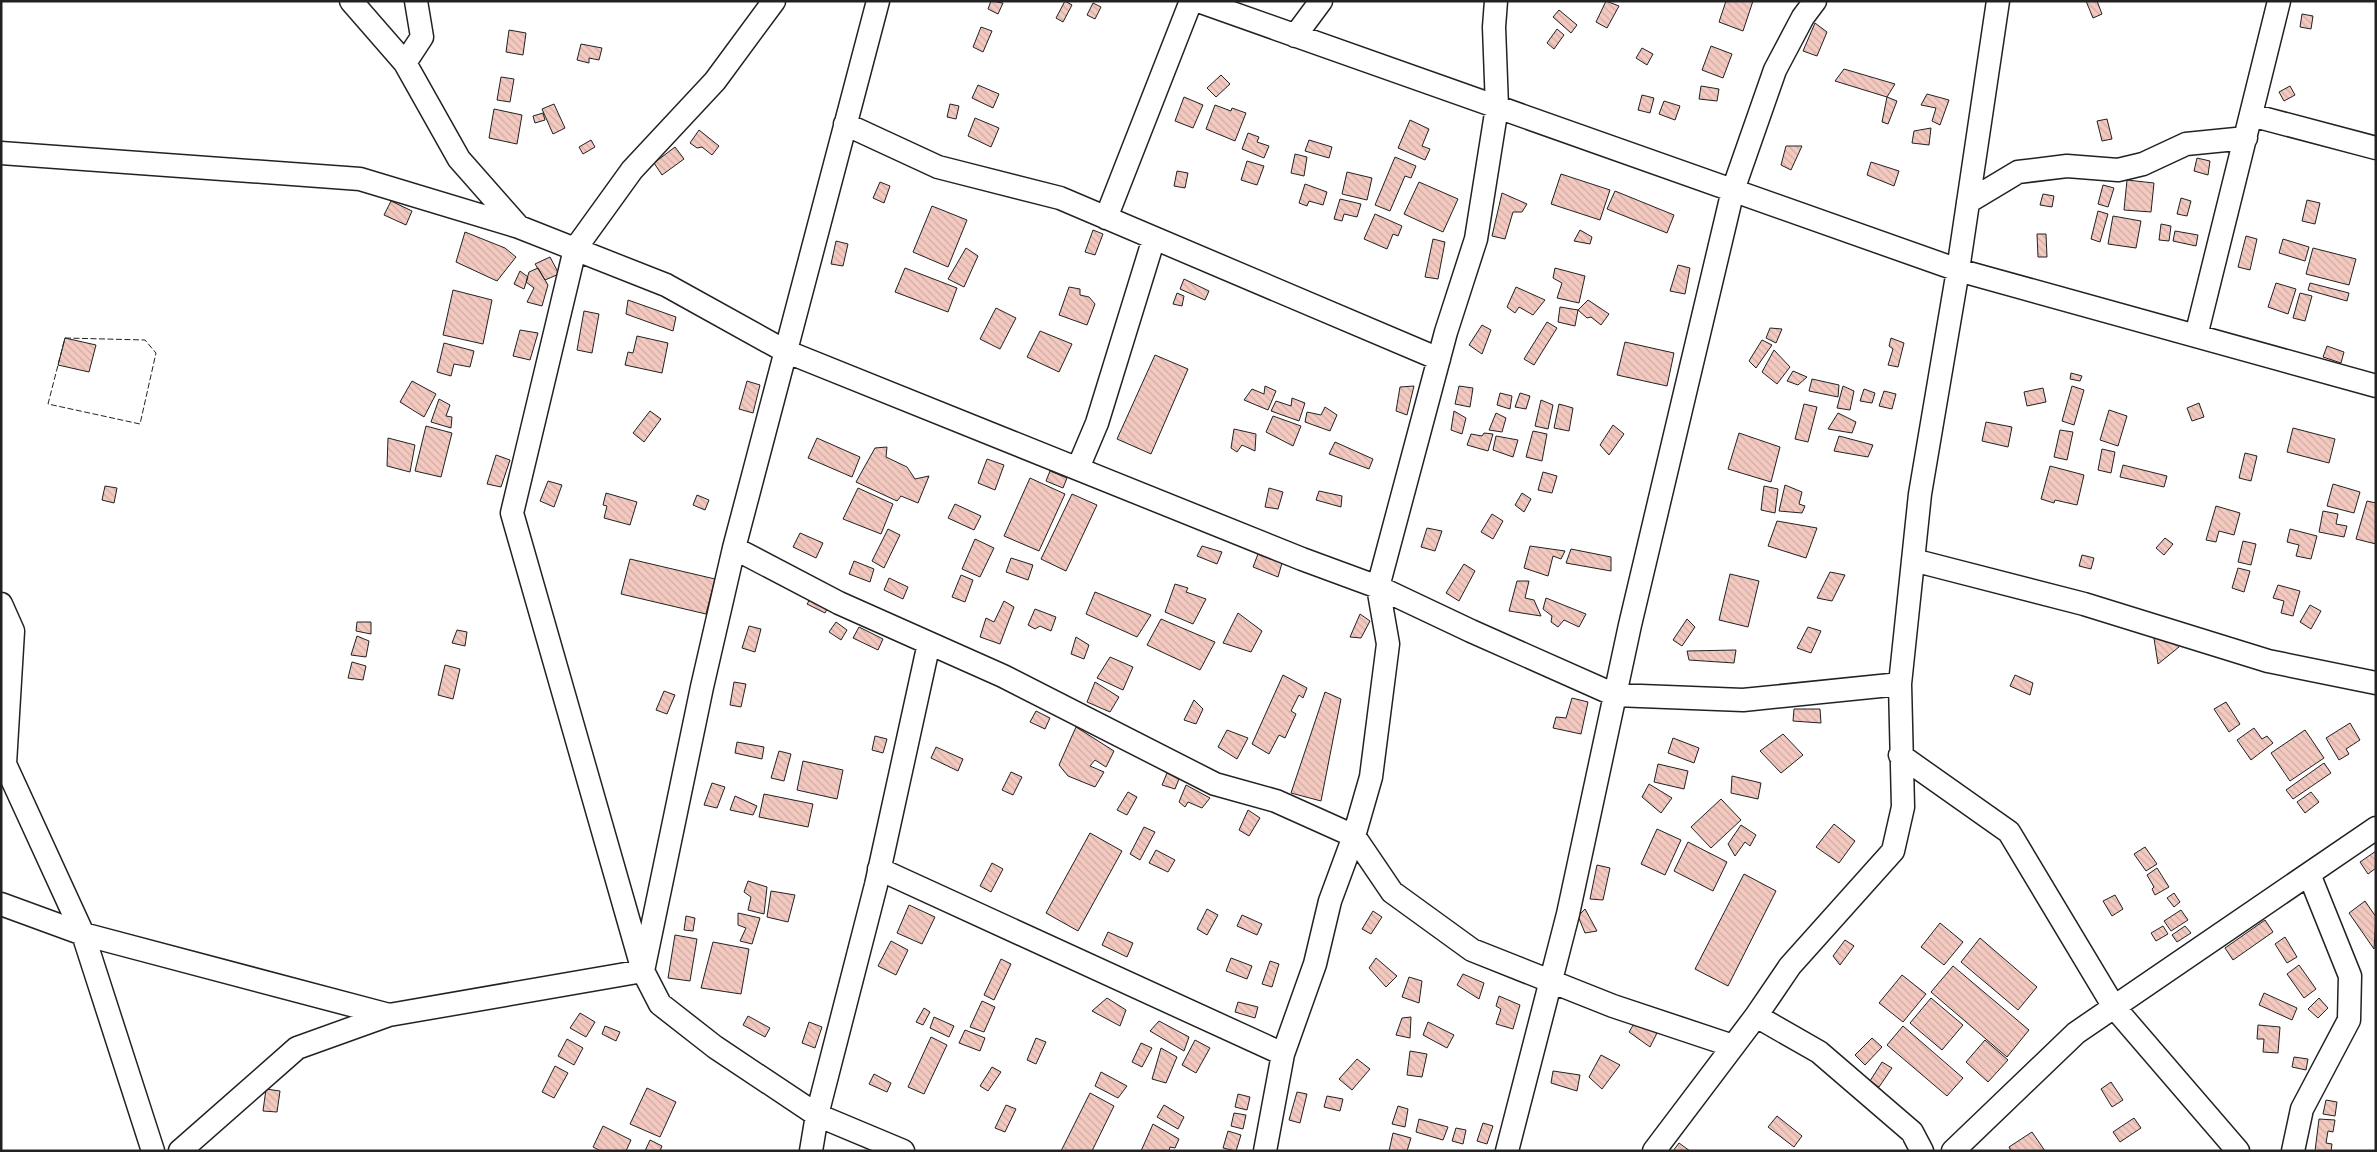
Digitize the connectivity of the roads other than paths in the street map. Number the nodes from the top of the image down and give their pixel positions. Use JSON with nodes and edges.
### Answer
{"nodes":[{"id":1,"x":351,"y":1,"type":"edge"},
{"id":2,"x":416,"y":1,"type":"edge"},
{"id":3,"x":774,"y":1,"type":"edge"},
{"id":4,"x":878,"y":1,"type":"edge"},
{"id":5,"x":1191,"y":1,"type":"edge"},
{"id":6,"x":1198,"y":1,"type":"edge"},
{"id":7,"x":1321,"y":1,"type":"edge"},
{"id":8,"x":1496,"y":1,"type":"edge"},
{"id":9,"x":1815,"y":1,"type":"edge"},
{"id":10,"x":1998,"y":1,"type":"edge"},
{"id":11,"x":2279,"y":1,"type":"edge"},
{"id":12,"x":1295,"y":36,"type":"junction"},
{"id":13,"x":405,"y":63,"type":"junction"},
{"id":14,"x":1497,"y":107,"type":"junction"},
{"id":15,"x":2251,"y":115,"type":"junction"},
{"id":16,"x":845,"y":124,"type":"junction"},
{"id":17,"x":2246,"y":138,"type":"junction"},
{"id":18,"x":2376,"y":148,"type":"edge"},
{"id":19,"x":1,"y":153,"type":"edge"},
{"id":20,"x":1733,"y":190,"type":"junction"},
{"id":21,"x":1968,"y":202,"type":"junction"},
{"id":22,"x":1106,"y":218,"type":"junction"},
{"id":23,"x":519,"y":227,"type":"junction"},
{"id":24,"x":1154,"y":238,"type":"junction"},
{"id":25,"x":575,"y":249,"type":"junction"},
{"id":26,"x":1958,"y":270,"type":"junction"},
{"id":27,"x":2196,"y":336,"type":"junction"},
{"id":28,"x":786,"y":351,"type":"junction"},
{"id":29,"x":1439,"y":359,"type":"junction"},
{"id":30,"x":2376,"y":386,"type":"edge"},
{"id":31,"x":1078,"y":468,"type":"junction"},
{"id":32,"x":734,"y":548,"type":"junction"},
{"id":33,"x":1913,"y":560,"type":"junction"},
{"id":34,"x":1378,"y":587,"type":"junction"},
{"id":35,"x":1,"y":604,"type":"edge"},
{"id":36,"x":929,"y":642,"type":"junction"},
{"id":37,"x":2376,"y":683,"type":"edge"},
{"id":38,"x":1900,"y":684,"type":"junction"},
{"id":39,"x":1615,"y":695,"type":"junction"},
{"id":40,"x":1900,"y":755,"type":"junction"},
{"id":41,"x":2376,"y":828,"type":"edge"},
{"id":42,"x":1354,"y":836,"type":"junction"},
{"id":43,"x":880,"y":869,"type":"junction"},
{"id":44,"x":2309,"y":874,"type":"junction"},
{"id":45,"x":1,"y":904,"type":"edge"},
{"id":46,"x":83,"y":934,"type":"junction"},
{"id":47,"x":643,"y":971,"type":"junction"},
{"id":48,"x":1551,"y":982,"type":"junction"},
{"id":49,"x":2114,"y":1007,"type":"junction"},
{"id":50,"x":389,"y":1015,"type":"junction"},
{"id":51,"x":1756,"y":1016,"type":"junction"},
{"id":52,"x":1733,"y":1046,"type":"junction"},
{"id":53,"x":1282,"y":1054,"type":"junction"},
{"id":54,"x":817,"y":1115,"type":"junction"},
{"id":55,"x":153,"y":1151,"type":"edge"},
{"id":56,"x":180,"y":1151,"type":"edge"},
{"id":57,"x":811,"y":1151,"type":"edge"},
{"id":58,"x":903,"y":1151,"type":"edge"},
{"id":59,"x":1265,"y":1151,"type":"edge"},
{"id":60,"x":1507,"y":1151,"type":"edge"},
{"id":61,"x":1654,"y":1151,"type":"edge"},
{"id":62,"x":1922,"y":1151,"type":"edge"},
{"id":63,"x":1953,"y":1151,"type":"edge"},
{"id":64,"x":2238,"y":1151,"type":"edge"},
{"id":65,"x":2293,"y":1151,"type":"edge"}],
"edges":[{"from":1,"to":13,"type":"street"},
{"from":2,"to":13,"type":"street"},
{"from":3,"to":25,"type":"street"},
{"from":4,"to":16,"type":"street"},
{"from":5,"to":22,"type":"street"},
{"from":6,"to":12,"type":"street"},
{"from":7,"to":12,"type":"street"},
{"from":8,"to":14,"type":"street"},
{"from":9,"to":20,"type":"street"},
{"from":10,"to":21,"type":"street"},
{"from":11,"to":15,"type":"street"},
{"from":12,"to":14,"type":"street"},
{"from":13,"to":23,"type":"street"},
{"from":14,"to":20,"type":"street"},
{"from":14,"to":29,"type":"street"},
{"from":15,"to":17,"type":"street"},
{"from":15,"to":18,"type":"street"},
{"from":16,"to":22,"type":"street"},
{"from":16,"to":28,"type":"street"},
{"from":17,"to":21,"type":"street"},
{"from":17,"to":27,"type":"street"},
{"from":19,"to":23,"type":"street"},
{"from":20,"to":26,"type":"street"},
{"from":20,"to":39,"type":"street"},
{"from":21,"to":26,"type":"street"},
{"from":22,"to":24,"type":"street"},
{"from":23,"to":25,"type":"street"},
{"from":24,"to":29,"type":"street"},
{"from":24,"to":31,"type":"street"},
{"from":25,"to":28,"type":"street"},
{"from":25,"to":47,"type":"street"},
{"from":26,"to":27,"type":"street"},
{"from":26,"to":33,"type":"street"},
{"from":27,"to":30,"type":"street"},
{"from":28,"to":31,"type":"street"},
{"from":28,"to":32,"type":"street"},
{"from":29,"to":34,"type":"street"},
{"from":31,"to":34,"type":"street"},
{"from":32,"to":36,"type":"street"},
{"from":32,"to":47,"type":"street"},
{"from":33,"to":37,"type":"street"},
{"from":33,"to":38,"type":"street"},
{"from":34,"to":39,"type":"street"},
{"from":34,"to":42,"type":"street"},
{"from":35,"to":46,"type":"street"},
{"from":36,"to":42,"type":"street"},
{"from":36,"to":43,"type":"street"},
{"from":38,"to":39,"type":"street"},
{"from":38,"to":40,"type":"street"},
{"from":39,"to":48,"type":"street"},
{"from":40,"to":49,"type":"street"},
{"from":40,"to":51,"type":"street"},
{"from":41,"to":44,"type":"street"},
{"from":42,"to":48,"type":"street"},
{"from":42,"to":53,"type":"street"},
{"from":43,"to":53,"type":"street"},
{"from":43,"to":54,"type":"street"},
{"from":44,"to":49,"type":"street"},
{"from":44,"to":65,"type":"street"},
{"from":45,"to":46,"type":"street"},
{"from":46,"to":50,"type":"street"},
{"from":46,"to":55,"type":"street"},
{"from":47,"to":50,"type":"street"},
{"from":47,"to":54,"type":"street"},
{"from":48,"to":52,"type":"street"},
{"from":48,"to":60,"type":"street"},
{"from":49,"to":63,"type":"street"},
{"from":49,"to":64,"type":"street"},
{"from":50,"to":56,"type":"street"},
{"from":51,"to":52,"type":"street"},
{"from":51,"to":62,"type":"street"},
{"from":52,"to":61,"type":"street"},
{"from":53,"to":59,"type":"street"},
{"from":54,"to":57,"type":"street"},
{"from":54,"to":58,"type":"street"}]}
